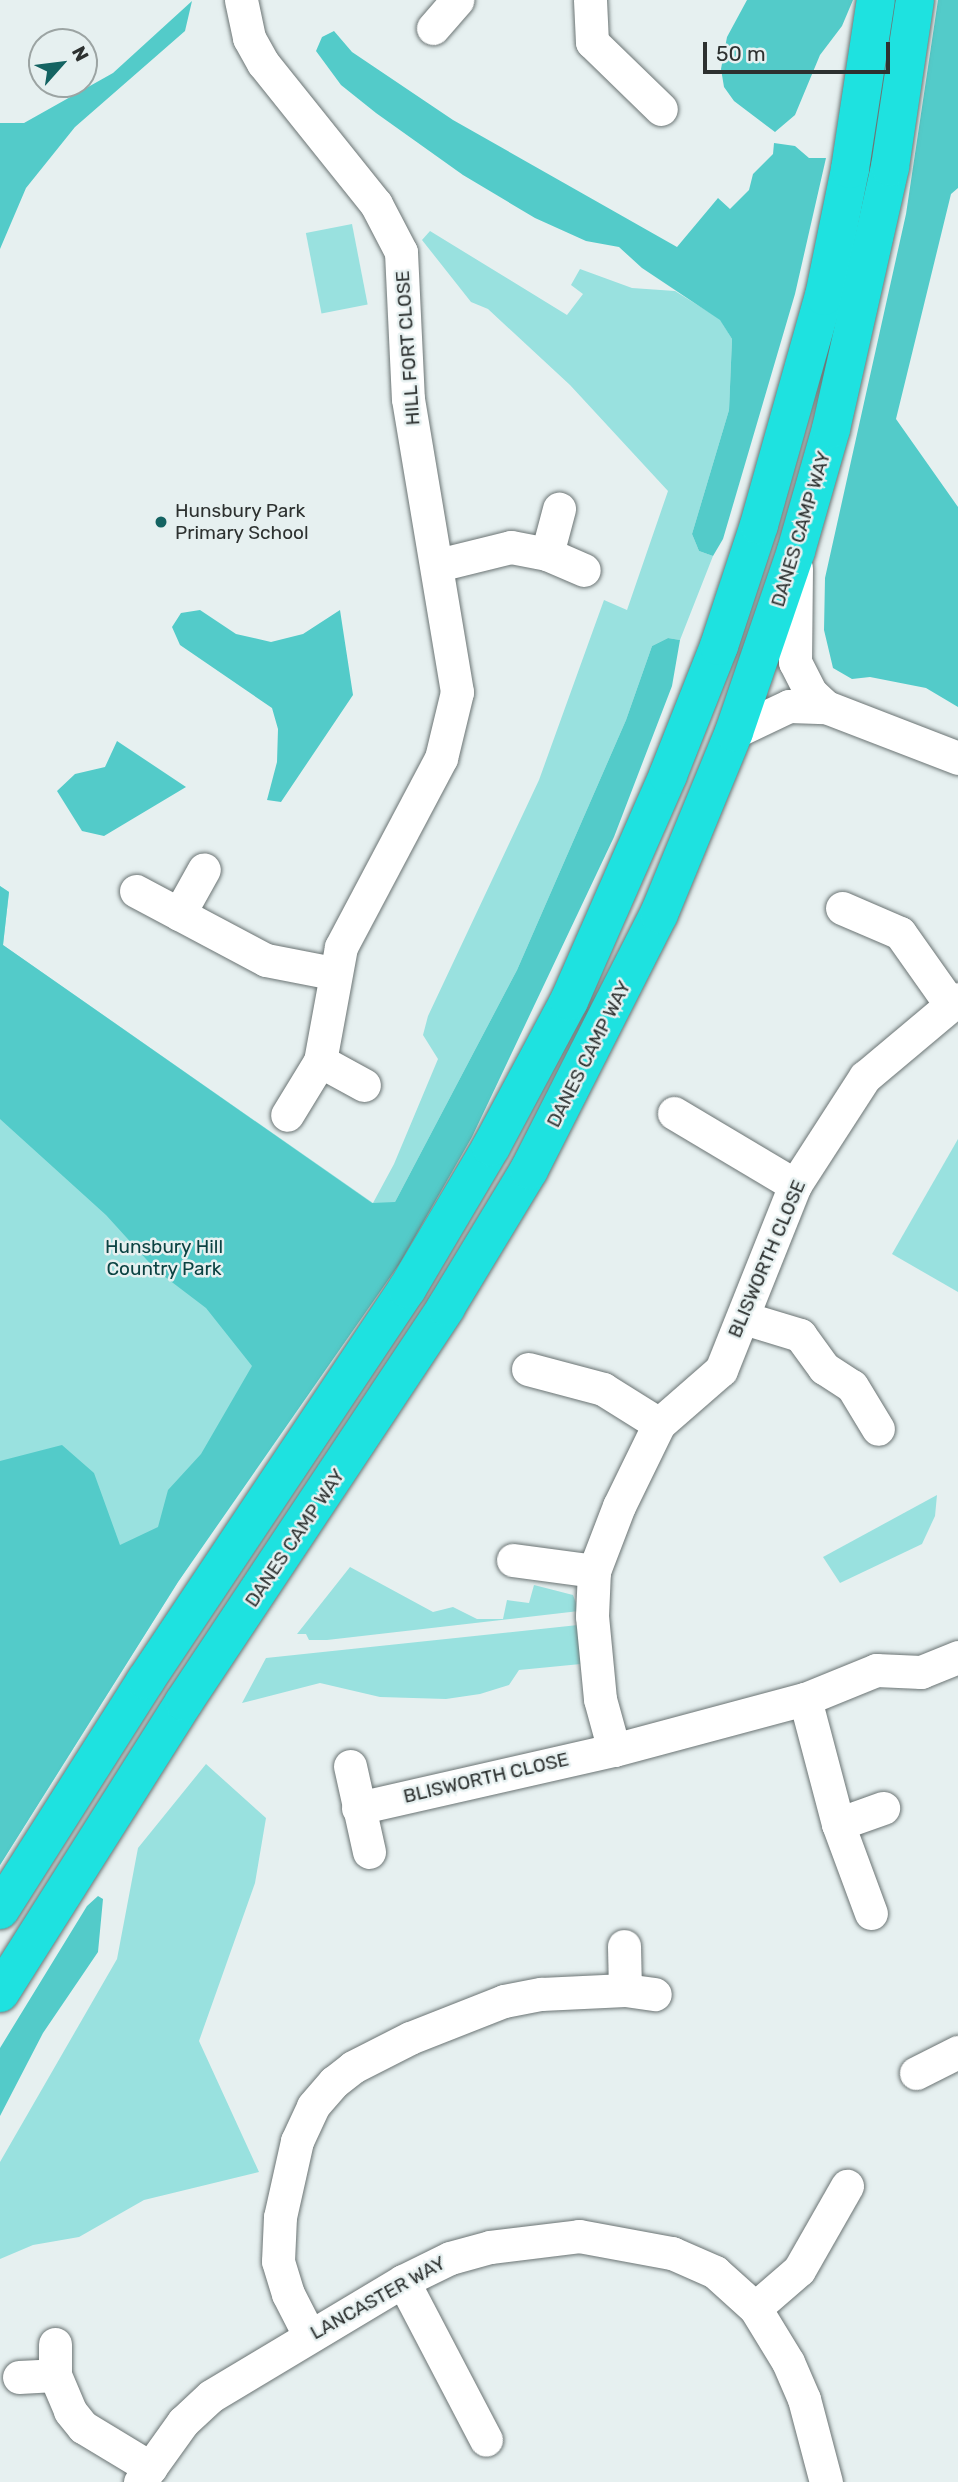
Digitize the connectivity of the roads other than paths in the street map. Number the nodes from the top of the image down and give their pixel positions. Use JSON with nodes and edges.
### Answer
{"nodes":[{"id":1,"x":241,"y":0,"type":"edge"},
{"id":2,"x":457,"y":0,"type":"edge"},
{"id":3,"x":590,"y":0,"type":"edge"},
{"id":4,"x":876,"y":0,"type":"edge"},
{"id":5,"x":915,"y":0,"type":"edge"},
{"id":6,"x":433,"y":27,"type":"dead end"},
{"id":7,"x":661,"y":109,"type":"dead end"},
{"id":8,"x":559,"y":509,"type":"dead end"},
{"id":9,"x":796,"y":551,"type":"junction"},
{"id":10,"x":547,"y":554,"type":"junction"},
{"id":11,"x":438,"y":565,"type":"junction"},
{"id":12,"x":584,"y":570,"type":"dead end"},
{"id":13,"x":826,"y":707,"type":"junction"},
{"id":14,"x":734,"y":732,"type":"junction"},
{"id":15,"x":958,"y":758,"type":"edge"},
{"id":16,"x":204,"y":869,"type":"dead end"},
{"id":17,"x":136,"y":891,"type":"dead end"},
{"id":18,"x":842,"y":908,"type":"dead end"},
{"id":19,"x":179,"y":914,"type":"junction"},
{"id":20,"x":333,"y":973,"type":"junction"},
{"id":21,"x":954,"y":1002,"type":"edge"},
{"id":22,"x":320,"y":1061,"type":"junction"},
{"id":23,"x":364,"y":1085,"type":"dead end"},
{"id":24,"x":674,"y":1113,"type":"dead end"},
{"id":25,"x":287,"y":1115,"type":"dead end"},
{"id":26,"x":795,"y":1185,"type":"junction"},
{"id":27,"x":744,"y":1318,"type":"junction"},
{"id":28,"x":528,"y":1368,"type":"dead end"},
{"id":29,"x":659,"y":1424,"type":"junction"},
{"id":30,"x":878,"y":1429,"type":"dead end"},
{"id":31,"x":513,"y":1560,"type":"dead end"},
{"id":32,"x":594,"y":1571,"type":"junction"},
{"id":33,"x":958,"y":1657,"type":"edge"},
{"id":34,"x":805,"y":1699,"type":"junction"},
{"id":35,"x":614,"y":1750,"type":"junction"},
{"id":36,"x":350,"y":1766,"type":"dead end"},
{"id":37,"x":358,"y":1808,"type":"junction"},
{"id":38,"x":883,"y":1808,"type":"dead end"},
{"id":39,"x":838,"y":1824,"type":"junction"},
{"id":40,"x":369,"y":1852,"type":"dead end"},
{"id":41,"x":0,"y":1910,"type":"edge"},
{"id":42,"x":871,"y":1913,"type":"dead end"},
{"id":43,"x":624,"y":1946,"type":"dead end"},
{"id":44,"x":0,"y":1993,"type":"edge"},
{"id":45,"x":958,"y":2052,"type":"edge"},
{"id":46,"x":916,"y":2073,"type":"dead end"},
{"id":47,"x":848,"y":2206,"type":"dead end"},
{"id":48,"x":403,"y":2281,"type":"junction"},
{"id":49,"x":755,"y":2308,"type":"junction"},
{"id":50,"x":309,"y":2336,"type":"junction"},
{"id":51,"x":19,"y":2377,"type":"dead end"},
{"id":52,"x":489,"y":2444,"type":"dead end"},
{"id":53,"x":146,"y":2475,"type":"edge"},
{"id":54,"x":826,"y":2482,"type":"edge"}],
"edges":[{"from":1,"to":11,"type":"street","name":"HILL FORT CLOSE"},
{"from":2,"to":6,"type":"street"},
{"from":3,"to":7,"type":"street"},
{"from":4,"to":41,"type":"highway"},
{"from":5,"to":9,"type":"highway","name":"DANES CAMP WAY"},
{"from":8,"to":10,"type":"street"},
{"from":9,"to":13,"type":"street"},
{"from":9,"to":14,"type":"highway","name":"DANES CAMP WAY"},
{"from":10,"to":11,"type":"street"},
{"from":10,"to":12,"type":"street"},
{"from":11,"to":20,"type":"street","name":"HILL FORT CLOSE"},
{"from":13,"to":14,"type":"street"},
{"from":13,"to":15,"type":"street"},
{"from":14,"to":44,"type":"highway","name":"DANES CAMP WAY"},
{"from":16,"to":19,"type":"street"},
{"from":17,"to":19,"type":"street"},
{"from":18,"to":21,"type":"street"},
{"from":19,"to":20,"type":"street"},
{"from":20,"to":22,"type":"street","name":"HILL FORT CLOSE"},
{"from":21,"to":26,"type":"street","name":"BLISWORTH CLOSE"},
{"from":22,"to":23,"type":"street"},
{"from":22,"to":25,"type":"street","name":"HILL FORT CLOSE"},
{"from":24,"to":26,"type":"street"},
{"from":26,"to":27,"type":"street","name":"BLISWORTH CLOSE"},
{"from":27,"to":29,"type":"street","name":"BLISWORTH CLOSE"},
{"from":27,"to":30,"type":"street"},
{"from":28,"to":29,"type":"street"},
{"from":29,"to":32,"type":"street","name":"BLISWORTH CLOSE"},
{"from":31,"to":32,"type":"street"},
{"from":32,"to":35,"type":"street","name":"BLISWORTH CLOSE"},
{"from":33,"to":34,"type":"street","name":"BLISWORTH CLOSE"},
{"from":34,"to":35,"type":"street","name":"BLISWORTH CLOSE"},
{"from":34,"to":39,"type":"street"},
{"from":35,"to":37,"type":"street","name":"BLISWORTH CLOSE"},
{"from":36,"to":37,"type":"street"},
{"from":37,"to":40,"type":"street"},
{"from":38,"to":39,"type":"street"},
{"from":39,"to":42,"type":"street"},
{"from":43,"to":50,"type":"street"},
{"from":45,"to":46,"type":"street"},
{"from":47,"to":49,"type":"street"},
{"from":48,"to":49,"type":"street","name":"LANCASTER WAY"},
{"from":48,"to":50,"type":"street","name":"LANCASTER WAY"},
{"from":48,"to":52,"type":"street"},
{"from":49,"to":54,"type":"street","name":"LANCASTER WAY"},
{"from":50,"to":53,"type":"street","name":"LANCASTER WAY"},
{"from":51,"to":53,"type":"street"}]}
